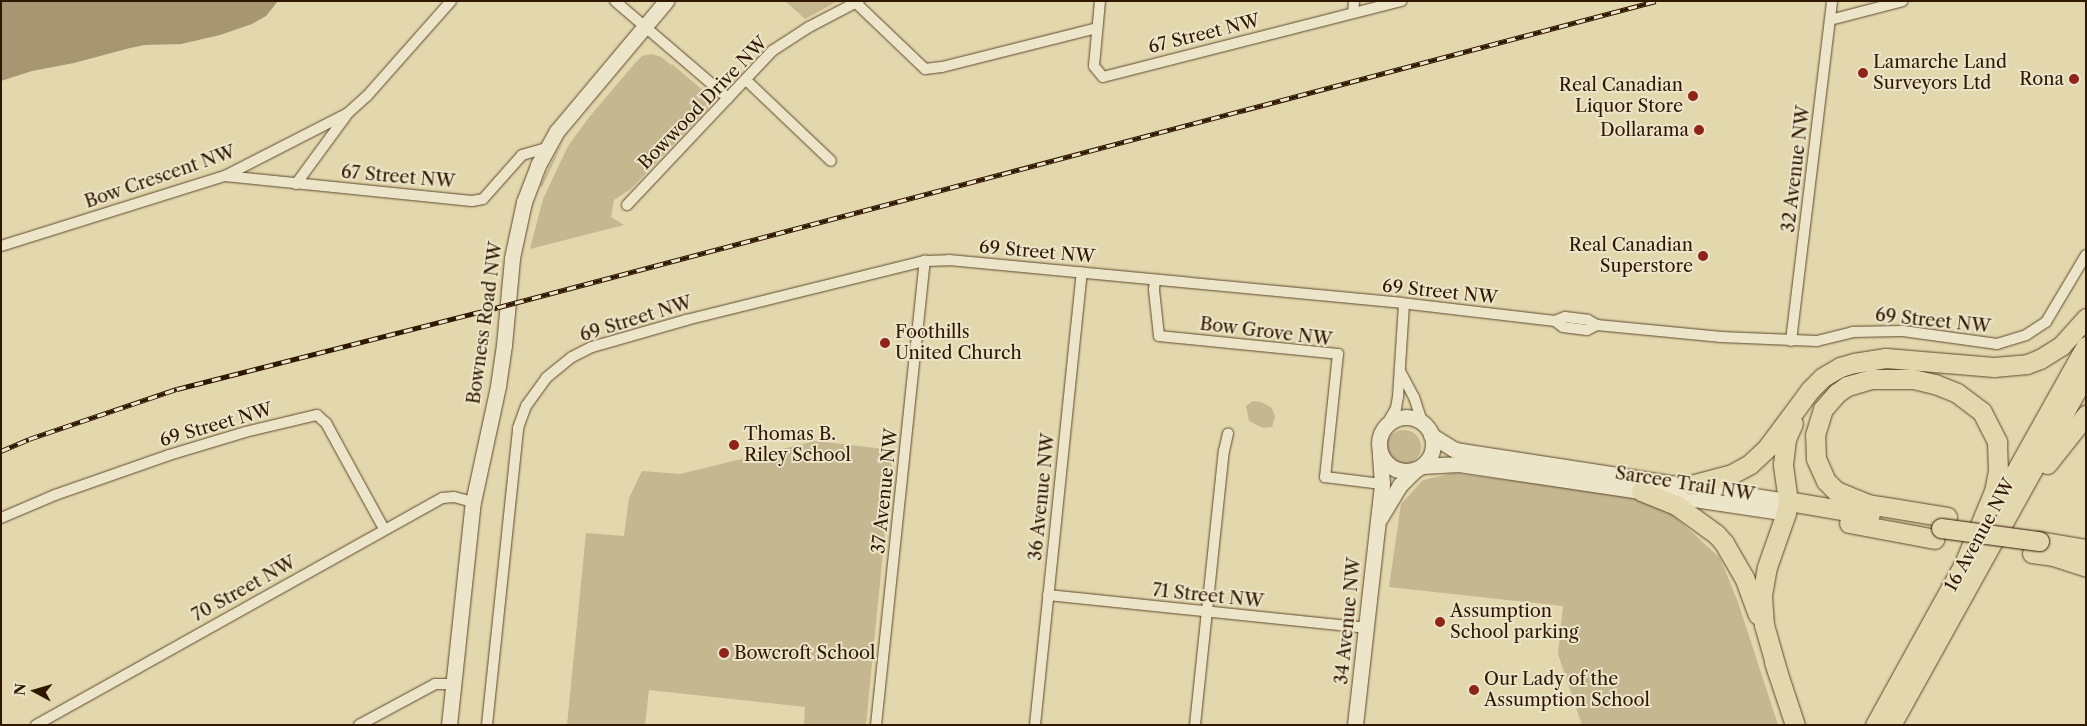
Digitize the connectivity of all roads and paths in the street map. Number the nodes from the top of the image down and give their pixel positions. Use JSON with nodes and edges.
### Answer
{"nodes":[{"id":1,"x":452,"y":1,"type":"edge"},
{"id":2,"x":615,"y":1,"type":"edge"},
{"id":3,"x":666,"y":1,"type":"edge"},
{"id":4,"x":1100,"y":1,"type":"edge"},
{"id":5,"x":1354,"y":1,"type":"edge"},
{"id":6,"x":1401,"y":1,"type":"edge"},
{"id":7,"x":1832,"y":1,"type":"edge"},
{"id":8,"x":1903,"y":1,"type":"edge"},
{"id":9,"x":857,"y":2,"type":"edge"},
{"id":10,"x":1353,"y":13,"type":"junction"},
{"id":11,"x":1830,"y":20,"type":"junction"},
{"id":12,"x":644,"y":26,"type":"junction"},
{"id":13,"x":1097,"y":28,"type":"junction"},
{"id":14,"x":746,"y":80,"type":"junction"},
{"id":15,"x":728,"y":98,"type":"junction"},
{"id":16,"x":348,"y":113,"type":"junction"},
{"id":17,"x":547,"y":148,"type":"junction"},
{"id":18,"x":831,"y":162,"type":"dead end"},
{"id":19,"x":225,"y":176,"type":"junction"},
{"id":20,"x":296,"y":184,"type":"junction"},
{"id":21,"x":627,"y":205,"type":"dead end"},
{"id":22,"x":1,"y":246,"type":"edge"},
{"id":23,"x":2086,"y":255,"type":"edge"},
{"id":24,"x":925,"y":261,"type":"junction"},
{"id":25,"x":1082,"y":272,"type":"junction"},
{"id":26,"x":1155,"y":280,"type":"junction"},
{"id":27,"x":1404,"y":304,"type":"junction"},
{"id":28,"x":2086,"y":318,"type":"edge"},
{"id":29,"x":1791,"y":341,"type":"junction"},
{"id":30,"x":2086,"y":346,"type":"edge"},
{"id":31,"x":1400,"y":371,"type":"junction"},
{"id":32,"x":2086,"y":373,"type":"edge"},
{"id":33,"x":1810,"y":390,"type":"junction"},
{"id":34,"x":2086,"y":415,"type":"edge"},
{"id":35,"x":1384,"y":428,"type":"junction"},
{"id":36,"x":1429,"y":431,"type":"junction"},
{"id":37,"x":1228,"y":433,"type":"dead end"},
{"id":38,"x":1380,"y":453,"type":"junction"},
{"id":39,"x":1418,"y":468,"type":"junction"},
{"id":40,"x":1382,"y":484,"type":"junction"},
{"id":41,"x":1691,"y":485,"type":"junction"},
{"id":42,"x":1642,"y":491,"type":"junction"},
{"id":43,"x":473,"y":502,"type":"junction"},
{"id":44,"x":1787,"y":507,"type":"junction"},
{"id":45,"x":1,"y":518,"type":"edge"},
{"id":46,"x":1378,"y":522,"type":"junction"},
{"id":47,"x":1941,"y":528,"type":"junction"},
{"id":48,"x":384,"y":530,"type":"junction"},
{"id":49,"x":2086,"y":536,"type":"edge"},
{"id":50,"x":2039,"y":542,"type":"junction"},
{"id":51,"x":2086,"y":549,"type":"edge"},
{"id":52,"x":1974,"y":560,"type":"junction"},
{"id":53,"x":2086,"y":567,"type":"edge"},
{"id":54,"x":1048,"y":595,"type":"junction"},
{"id":55,"x":1207,"y":612,"type":"junction"},
{"id":56,"x":1366,"y":628,"type":"junction"},
{"id":57,"x":1778,"y":674,"type":"junction"},
{"id":58,"x":453,"y":684,"type":"junction"},
{"id":59,"x":36,"y":725,"type":"edge"},
{"id":60,"x":360,"y":725,"type":"edge"},
{"id":61,"x":449,"y":725,"type":"edge"},
{"id":62,"x":487,"y":725,"type":"edge"},
{"id":63,"x":876,"y":725,"type":"edge"},
{"id":64,"x":1035,"y":725,"type":"edge"},
{"id":65,"x":1195,"y":725,"type":"edge"},
{"id":66,"x":1356,"y":725,"type":"edge"},
{"id":67,"x":1795,"y":725,"type":"edge"},
{"id":68,"x":1875,"y":725,"type":"edge"},
{"id":69,"x":1891,"y":725,"type":"edge"}],
"edges":[{"from":1,"to":16,"type":"street","name":"Bow Crescent NW"},
{"from":2,"to":12,"type":"street"},
{"from":3,"to":12,"type":"street","name":"Bowness Road NW"},
{"from":4,"to":13,"type":"street"},
{"from":5,"to":10,"type":"street"},
{"from":6,"to":10,"type":"street","name":"67 Street NW"},
{"from":7,"to":11,"type":"street","name":"32 Avenue NW"},
{"from":8,"to":11,"type":"street"},
{"from":9,"to":13,"type":"street"},
{"from":9,"to":14,"type":"street","name":"Bowwood Drive NW"},
{"from":10,"to":13,"type":"street","name":"67 Street NW"},
{"from":11,"to":29,"type":"street","name":"32 Avenue NW"},
{"from":12,"to":15,"type":"street"},
{"from":12,"to":17,"type":"street","name":"Bowness Road NW"},
{"from":14,"to":15,"type":"street","name":"Bowwood Drive NW"},
{"from":14,"to":18,"type":"street"},
{"from":15,"to":21,"type":"street","name":"Bowwood Drive NW"},
{"from":16,"to":19,"type":"street","name":"Bow Crescent NW"},
{"from":16,"to":20,"type":"street"},
{"from":17,"to":20,"type":"street","name":"67 Street NW"},
{"from":17,"to":43,"type":"street","name":"Bowness Road NW"},
{"from":19,"to":20,"type":"street","name":"67 Street NW"},
{"from":19,"to":22,"type":"street","name":"Bow Crescent NW"},
{"from":23,"to":29,"type":"street","name":"69 Street NW"},
{"from":24,"to":25,"type":"street","name":"69 Street NW"},
{"from":24,"to":62,"type":"street","name":"69 Street NW"},
{"from":24,"to":63,"type":"street","name":"37 Avenue NW"},
{"from":25,"to":26,"type":"street","name":"69 Street NW"},
{"from":25,"to":54,"type":"street","name":"36 Avenue NW"},
{"from":26,"to":27,"type":"street","name":"69 Street NW"},
{"from":26,"to":40,"type":"street","name":"Bow Grove NW"},
{"from":27,"to":29,"type":"street","name":"69 Street NW"},
{"from":27,"to":31,"type":"street"},
{"from":28,"to":33,"type":"highway"},
{"from":30,"to":52,"type":"highway","name":"16 Avenue NW"},
{"from":31,"to":35,"type":"street"},
{"from":31,"to":36,"type":"street"},
{"from":32,"to":52,"type":"highway","name":"16 Avenue NW"},
{"from":33,"to":41,"type":"highway"},
{"from":33,"to":44,"type":"highway"},
{"from":34,"to":52,"type":"highway"},
{"from":35,"to":36,"type":"street"},
{"from":35,"to":38,"type":"street"},
{"from":36,"to":39,"type":"street"},
{"from":36,"to":41,"type":"street","name":"Sarcee Trail NW"},
{"from":37,"to":55,"type":"street"},
{"from":38,"to":39,"type":"street"},
{"from":38,"to":40,"type":"street","name":"34 Avenue NW"},
{"from":39,"to":42,"type":"street","name":"Sarcee Trail NW"},
{"from":39,"to":46,"type":"street","name":"34 Avenue NW"},
{"from":40,"to":46,"type":"street","name":"34 Avenue NW"},
{"from":41,"to":44,"type":"street","name":"Sarcee Trail NW"},
{"from":42,"to":44,"type":"street","name":"Sarcee Trail NW"},
{"from":42,"to":57,"type":"highway"},
{"from":43,"to":48,"type":"street","name":"70 Street NW"},
{"from":43,"to":58,"type":"street","name":"Bowness Road NW"},
{"from":44,"to":47,"type":"highway","name":"Sarcee Trail NW"},
{"from":44,"to":57,"type":"highway"},
{"from":45,"to":48,"type":"street","name":"69 Street NW"},
{"from":46,"to":56,"type":"street","name":"34 Avenue NW"},
{"from":47,"to":50,"type":"highway"},
{"from":47,"to":50,"type":"highway"},
{"from":47,"to":52,"type":"highway"},
{"from":48,"to":59,"type":"street","name":"70 Street NW"},
{"from":49,"to":50,"type":"highway"},
{"from":50,"to":51,"type":"highway"},
{"from":50,"to":53,"type":"highway"},
{"from":52,"to":68,"type":"highway","name":"16 Avenue NW"},
{"from":52,"to":69,"type":"highway","name":"16 Avenue NW"},
{"from":54,"to":55,"type":"street","name":"71 Street NW"},
{"from":54,"to":64,"type":"street","name":"36 Avenue NW"},
{"from":55,"to":56,"type":"street","name":"71 Street NW"},
{"from":55,"to":65,"type":"street"},
{"from":56,"to":66,"type":"street","name":"34 Avenue NW"},
{"from":57,"to":67,"type":"highway"},
{"from":58,"to":60,"type":"street"},
{"from":58,"to":61,"type":"street","name":"Bowness Road NW"}]}
